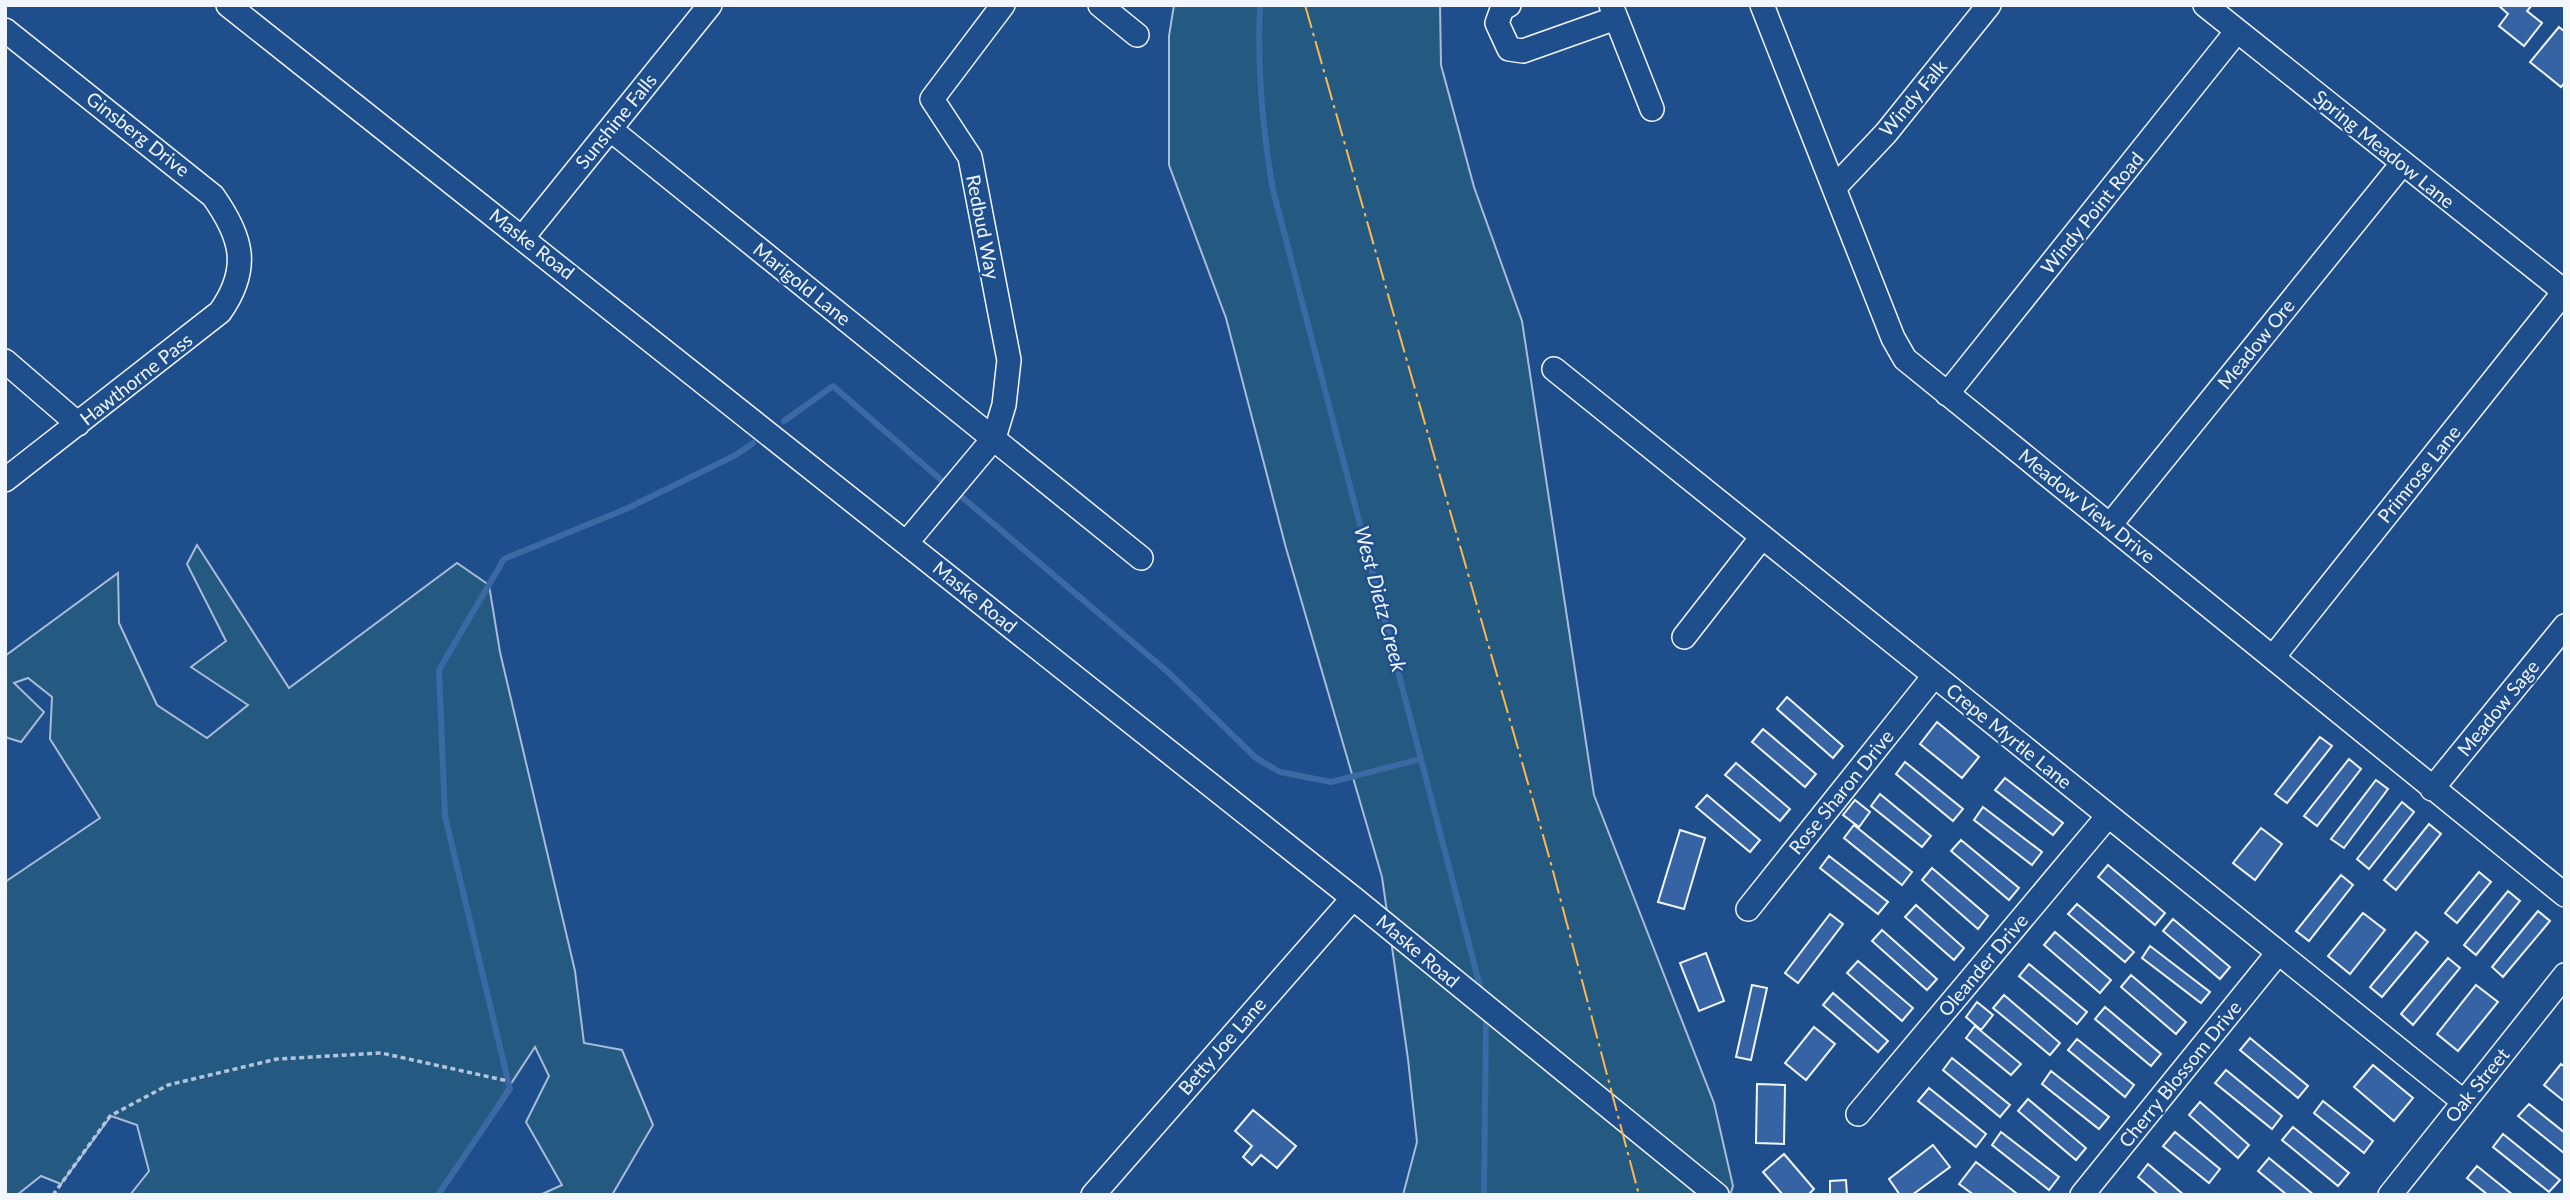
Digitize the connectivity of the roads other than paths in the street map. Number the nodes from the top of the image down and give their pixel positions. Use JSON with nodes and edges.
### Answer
{"nodes":[{"id":1,"x":228,"y":5,"type":"edge"},
{"id":2,"x":710,"y":5,"type":"edge"},
{"id":3,"x":1003,"y":5,"type":"edge"},
{"id":4,"x":1100,"y":5,"type":"edge"},
{"id":5,"x":1508,"y":5,"type":"edge"},
{"id":6,"x":1762,"y":5,"type":"edge"},
{"id":7,"x":1989,"y":5,"type":"edge"},
{"id":8,"x":2205,"y":5,"type":"edge"},
{"id":9,"x":1614,"y":12,"type":"edge"},
{"id":10,"x":5,"y":30,"type":"edge"},
{"id":11,"x":2238,"y":31,"type":"junction"},
{"id":12,"x":1137,"y":35,"type":"dead end"},
{"id":13,"x":1652,"y":109,"type":"dead end"},
{"id":14,"x":610,"y":129,"type":"junction"},
{"id":15,"x":2402,"y":164,"type":"junction"},
{"id":16,"x":1834,"y":188,"type":"junction"},
{"id":17,"x":523,"y":237,"type":"junction"},
{"id":18,"x":240,"y":260,"type":"joint"},
{"id":19,"x":2564,"y":292,"type":"edge"},
{"id":20,"x":5,"y":361,"type":"edge"},
{"id":21,"x":1554,"y":369,"type":"dead end"},
{"id":22,"x":1947,"y":394,"type":"junction"},
{"id":23,"x":78,"y":424,"type":"junction"},
{"id":24,"x":994,"y":438,"type":"junction"},
{"id":25,"x":5,"y":480,"type":"edge"},
{"id":26,"x":2109,"y":525,"type":"junction"},
{"id":27,"x":1762,"y":537,"type":"junction"},
{"id":28,"x":907,"y":542,"type":"junction"},
{"id":29,"x":1141,"y":558,"type":"dead end"},
{"id":30,"x":2565,"y":626,"type":"edge"},
{"id":31,"x":1684,"y":637,"type":"dead end"},
{"id":32,"x":2274,"y":656,"type":"junction"},
{"id":33,"x":1934,"y":676,"type":"junction"},
{"id":34,"x":2432,"y":789,"type":"junction"},
{"id":35,"x":2108,"y":816,"type":"junction"},
{"id":36,"x":2565,"y":895,"type":"edge"},
{"id":37,"x":1353,"y":898,"type":"junction"},
{"id":38,"x":1748,"y":909,"type":"dead end"},
{"id":39,"x":2278,"y":953,"type":"junction"},
{"id":40,"x":2565,"y":975,"type":"edge"},
{"id":41,"x":2464,"y":1102,"type":"junction"},
{"id":42,"x":1858,"y":1114,"type":"dead end"},
{"id":43,"x":1093,"y":1195,"type":"edge"},
{"id":44,"x":1717,"y":1195,"type":"edge"},
{"id":45,"x":2082,"y":1195,"type":"edge"},
{"id":46,"x":2390,"y":1195,"type":"edge"}],
"edges":[{"from":1,"to":17,"type":"street","name":"Maske Road"},
{"from":2,"to":14,"type":"street","name":"Sunshine Falls"},
{"from":3,"to":24,"type":"street","name":"Redbud Way"},
{"from":4,"to":12,"type":"street"},
{"from":5,"to":9,"type":"street"},
{"from":6,"to":16,"type":"street","name":"Meadow View Drive"},
{"from":7,"to":16,"type":"street","name":"Windy Falk"},
{"from":8,"to":11,"type":"street","name":"Spring Meadow Lane"},
{"from":9,"to":13,"type":"street"},
{"from":10,"to":18,"type":"street","name":"Ginsberg Drive"},
{"from":11,"to":15,"type":"street","name":"Spring Meadow Lane"},
{"from":11,"to":22,"type":"street","name":"Windy Point Road"},
{"from":14,"to":17,"type":"street","name":"Sunshine Falls"},
{"from":14,"to":24,"type":"street","name":"Marigold Lane"},
{"from":15,"to":19,"type":"street","name":"Spring Meadow Lane"},
{"from":15,"to":26,"type":"street","name":"Meadow Ore"},
{"from":16,"to":22,"type":"street","name":"Meadow View Drive"},
{"from":17,"to":28,"type":"street","name":"Maske Road"},
{"from":18,"to":23,"type":"street","name":"Hawthorne Pass"},
{"from":19,"to":32,"type":"street","name":"Primrose Lane"},
{"from":20,"to":23,"type":"street"},
{"from":21,"to":27,"type":"street","name":"Crepe Myrtle Lane"},
{"from":22,"to":26,"type":"street","name":"Meadow View Drive"},
{"from":23,"to":25,"type":"street","name":"Hawthorne Pass"},
{"from":24,"to":28,"type":"street"},
{"from":24,"to":29,"type":"street","name":"Marigold Lane"},
{"from":26,"to":32,"type":"street","name":"Meadow View Drive"},
{"from":27,"to":31,"type":"street"},
{"from":27,"to":33,"type":"street","name":"Crepe Myrtle Lane"},
{"from":28,"to":37,"type":"street","name":"Maske Road"},
{"from":30,"to":34,"type":"street","name":"Meadow Sage"},
{"from":32,"to":34,"type":"street","name":"Meadow View Drive"},
{"from":33,"to":35,"type":"street","name":"Crepe Myrtle Lane"},
{"from":33,"to":38,"type":"street","name":"Rose Sharon Drive"},
{"from":34,"to":36,"type":"street","name":"Meadow View Drive"},
{"from":35,"to":39,"type":"street","name":"Crepe Myrtle Lane"},
{"from":35,"to":42,"type":"street","name":"Oleander Drive"},
{"from":37,"to":43,"type":"street","name":"Betty Joe Lane"},
{"from":37,"to":44,"type":"street","name":"Maske Road"},
{"from":39,"to":41,"type":"street","name":"Crepe Myrtle Lane"},
{"from":39,"to":45,"type":"street","name":"Cherry Blossom Drive"},
{"from":40,"to":41,"type":"street","name":"Oak Street"},
{"from":41,"to":46,"type":"street","name":"Oak Street"}]}
